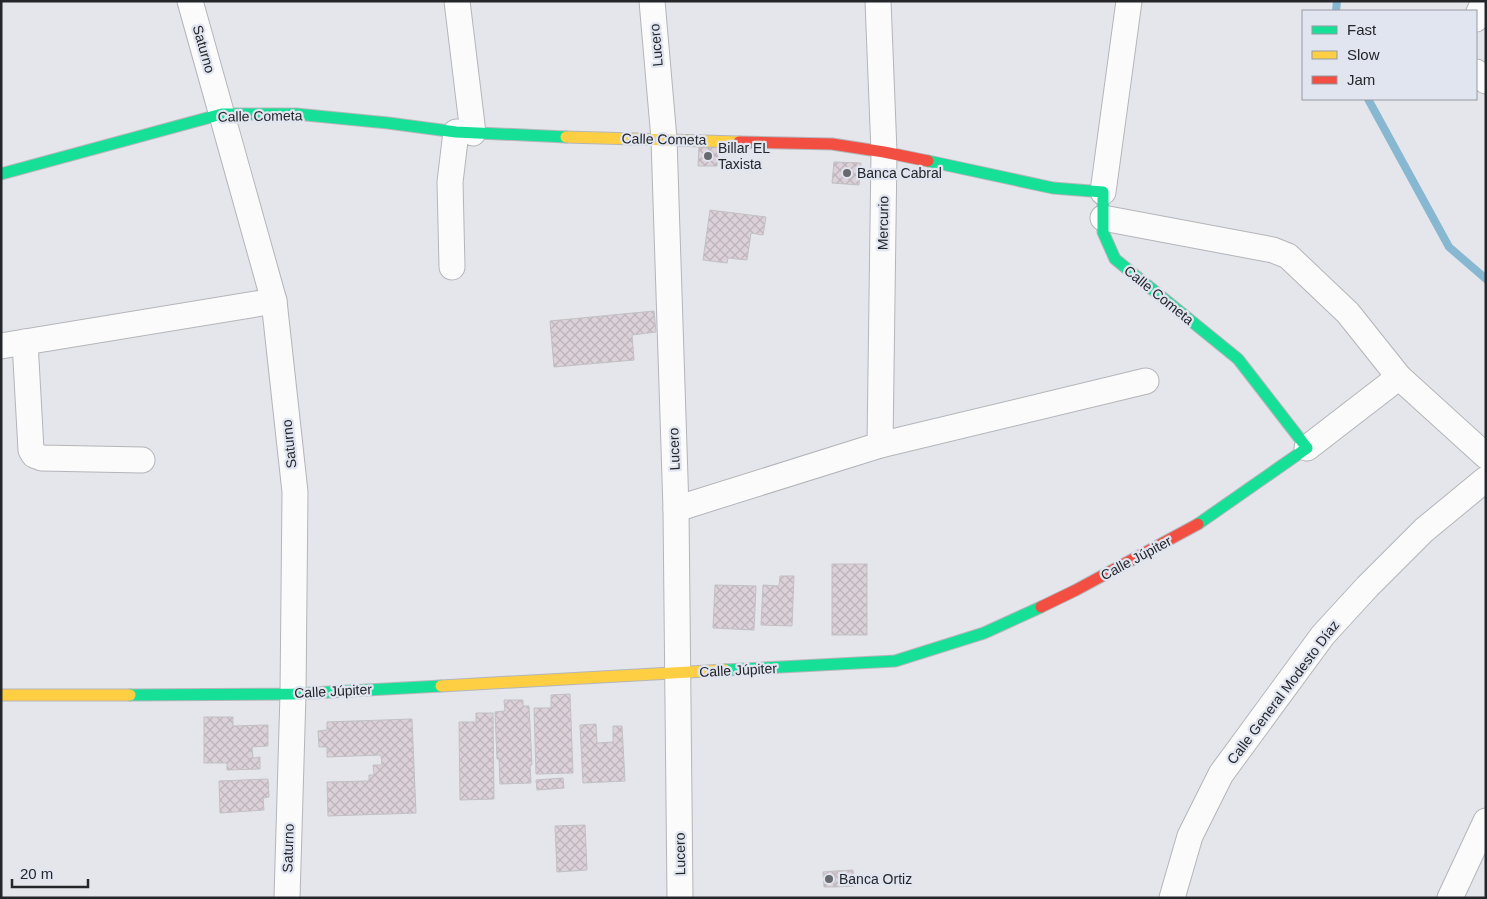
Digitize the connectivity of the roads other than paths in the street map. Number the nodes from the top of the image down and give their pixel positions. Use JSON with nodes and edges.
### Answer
{"nodes":[{"id":1,"x":190,"y":1,"type":"edge"},
{"id":2,"x":457,"y":1,"type":"edge"},
{"id":3,"x":652,"y":1,"type":"edge"},
{"id":4,"x":878,"y":1,"type":"edge"},
{"id":5,"x":1129,"y":1,"type":"edge"},
{"id":6,"x":1484,"y":1,"type":"edge"},
{"id":7,"x":1477,"y":17,"type":"edge"},
{"id":8,"x":222,"y":114,"type":"junction"},
{"id":9,"x":465,"y":133,"type":"junction"},
{"id":10,"x":664,"y":139,"type":"junction"},
{"id":11,"x":884,"y":152,"type":"junction"},
{"id":12,"x":1,"y":174,"type":"edge"},
{"id":13,"x":1103,"y":192,"type":"junction"},
{"id":14,"x":1103,"y":218,"type":"junction"},
{"id":15,"x":452,"y":267,"type":"dead end"},
{"id":16,"x":274,"y":301,"type":"junction"},
{"id":17,"x":26,"y":342,"type":"junction"},
{"id":18,"x":1,"y":346,"type":"edge"},
{"id":19,"x":1399,"y":377,"type":"junction"},
{"id":20,"x":1146,"y":381,"type":"dead end"},
{"id":21,"x":880,"y":445,"type":"junction"},
{"id":22,"x":1307,"y":448,"type":"junction"},
{"id":23,"x":1486,"y":456,"type":"edge"},
{"id":24,"x":142,"y":460,"type":"dead end"},
{"id":25,"x":1486,"y":479,"type":"edge"},
{"id":26,"x":676,"y":509,"type":"junction"},
{"id":27,"x":678,"y":674,"type":"junction"},
{"id":28,"x":1,"y":694,"type":"edge"},
{"id":29,"x":293,"y":694,"type":"junction"},
{"id":30,"x":1486,"y":820,"type":"edge"},
{"id":31,"x":287,"y":898,"type":"edge"},
{"id":32,"x":680,"y":898,"type":"edge"},
{"id":33,"x":1172,"y":898,"type":"edge"},
{"id":34,"x":1450,"y":898,"type":"edge"}],
"edges":[{"from":1,"to":8,"type":"street","name":"Saturno"},
{"from":2,"to":9,"type":"street"},
{"from":3,"to":10,"type":"street","name":"Lucero"},
{"from":4,"to":11,"type":"street","name":"Mercurio"},
{"from":5,"to":13,"type":"street"},
{"from":6,"to":7,"type":"street"},
{"from":8,"to":9,"type":"street","name":"Calle Cometa"},
{"from":8,"to":12,"type":"street","name":"Calle Cometa"},
{"from":8,"to":16,"type":"street","name":"Saturno"},
{"from":9,"to":10,"type":"street","name":"Calle Cometa"},
{"from":9,"to":15,"type":"street"},
{"from":10,"to":11,"type":"street","name":"Calle Cometa"},
{"from":10,"to":26,"type":"street","name":"Lucero"},
{"from":11,"to":13,"type":"street","name":"Calle Cometa"},
{"from":11,"to":21,"type":"street","name":"Mercurio"},
{"from":13,"to":14,"type":"street","name":"Calle Cometa"},
{"from":14,"to":19,"type":"street"},
{"from":14,"to":22,"type":"street","name":"Calle Cometa"},
{"from":16,"to":17,"type":"street"},
{"from":16,"to":29,"type":"street","name":"Saturno"},
{"from":17,"to":18,"type":"street"},
{"from":17,"to":24,"type":"street"},
{"from":19,"to":22,"type":"street"},
{"from":19,"to":23,"type":"street"},
{"from":20,"to":21,"type":"street"},
{"from":21,"to":26,"type":"street"},
{"from":22,"to":27,"type":"street","name":"Calle Júpiter"},
{"from":25,"to":33,"type":"street","name":"Calle General Modesto Díaz"},
{"from":26,"to":27,"type":"street","name":"Lucero"},
{"from":27,"to":29,"type":"street","name":"Calle Júpiter"},
{"from":27,"to":32,"type":"street","name":"Lucero"},
{"from":28,"to":29,"type":"street","name":"Calle Júpiter"},
{"from":29,"to":31,"type":"street","name":"Saturno"},
{"from":30,"to":34,"type":"street"}]}
